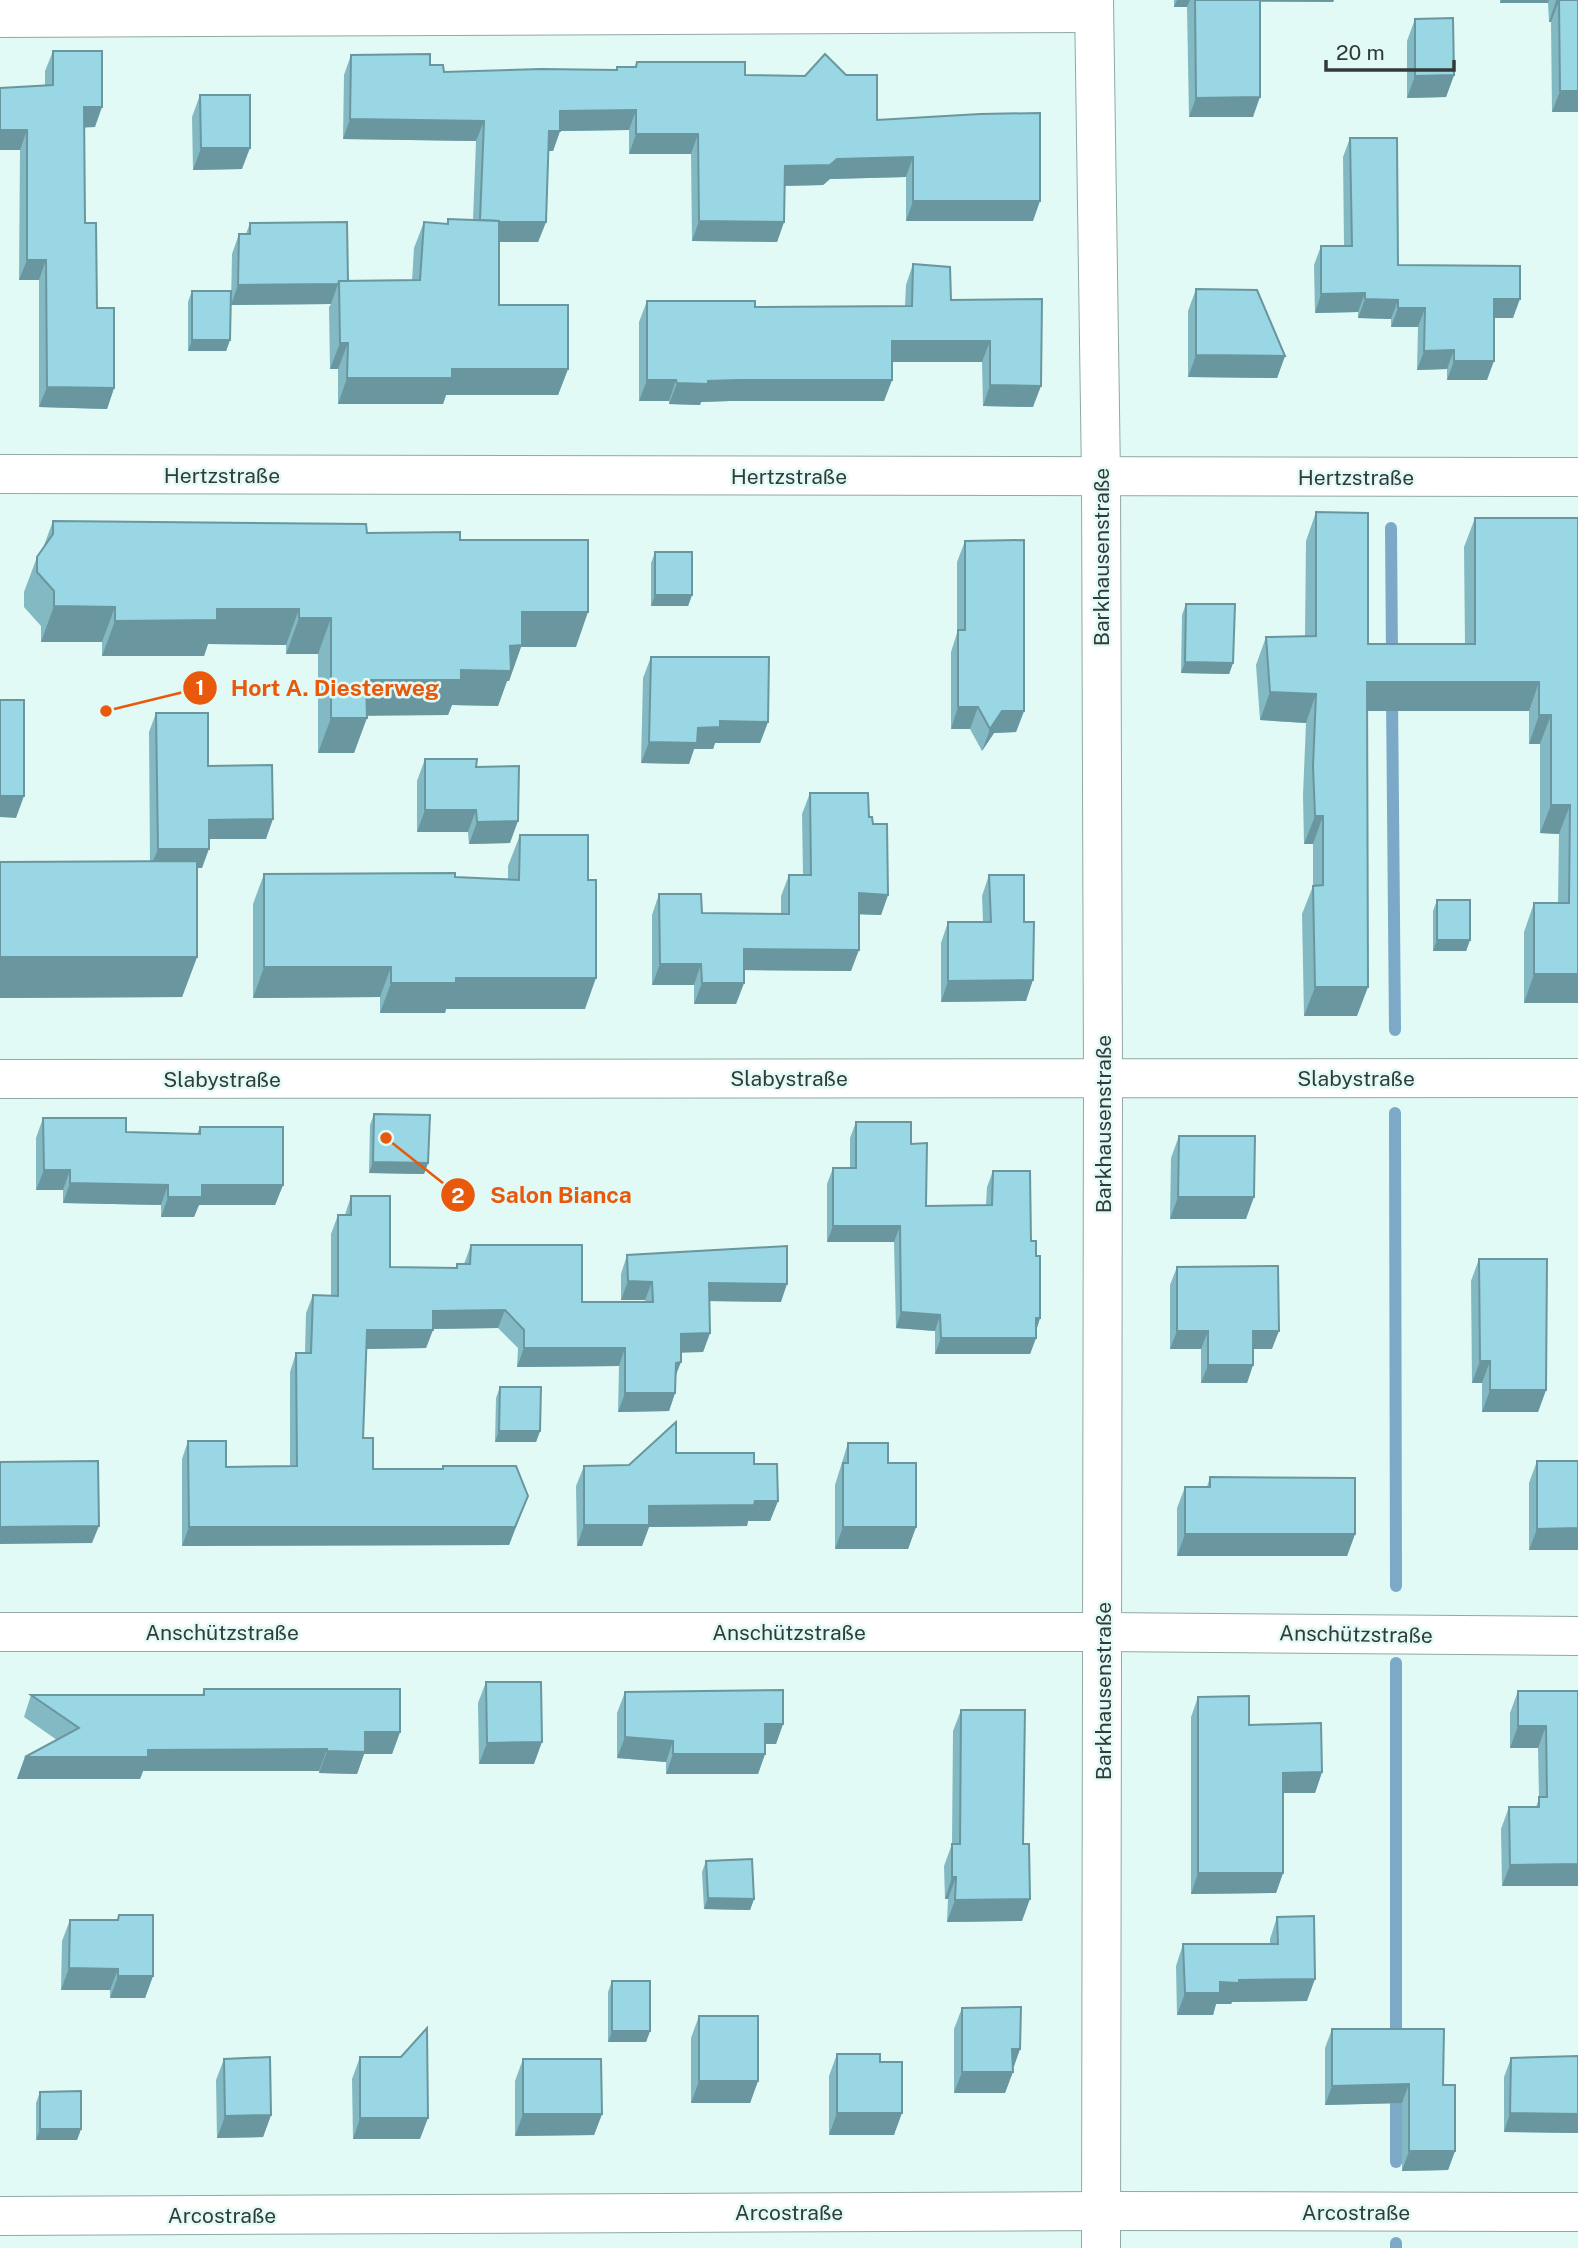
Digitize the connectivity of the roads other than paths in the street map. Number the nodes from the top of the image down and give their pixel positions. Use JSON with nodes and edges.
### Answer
{"nodes":[{"id":1,"x":1094,"y":7,"type":"edge"},
{"id":2,"x":0,"y":18,"type":"edge"},
{"id":3,"x":0,"y":474,"type":"edge"},
{"id":4,"x":1101,"y":477,"type":"junction"},
{"id":5,"x":1578,"y":477,"type":"edge"},
{"id":6,"x":1103,"y":1077,"type":"junction"},
{"id":7,"x":1578,"y":1078,"type":"edge"},
{"id":8,"x":0,"y":1079,"type":"edge"},
{"id":9,"x":0,"y":1632,"type":"edge"},
{"id":10,"x":1103,"y":1632,"type":"junction"},
{"id":11,"x":1578,"y":1636,"type":"edge"},
{"id":12,"x":1101,"y":2211,"type":"junction"},
{"id":13,"x":1578,"y":2212,"type":"edge"},
{"id":14,"x":0,"y":2216,"type":"edge"},
{"id":15,"x":1101,"y":2248,"type":"edge"}],
"edges":[{"from":1,"to":2,"type":"street"},
{"from":1,"to":4,"type":"street","name":"Barkhausenstraße"},
{"from":3,"to":4,"type":"street","name":"Hertzstraße"},
{"from":4,"to":5,"type":"street","name":"Hertzstraße"},
{"from":4,"to":6,"type":"street","name":"Barkhausenstraße"},
{"from":6,"to":7,"type":"street","name":"Slabystraße"},
{"from":6,"to":8,"type":"street","name":"Slabystraße"},
{"from":6,"to":10,"type":"street","name":"Barkhausenstraße"},
{"from":9,"to":10,"type":"street","name":"Anschützstraße"},
{"from":10,"to":11,"type":"street","name":"Anschützstraße"},
{"from":10,"to":12,"type":"street","name":"Barkhausenstraße"},
{"from":12,"to":13,"type":"street","name":"Arcostraße"},
{"from":12,"to":14,"type":"street","name":"Arcostraße"},
{"from":12,"to":15,"type":"street","name":"Barkhausenstraße"}]}
